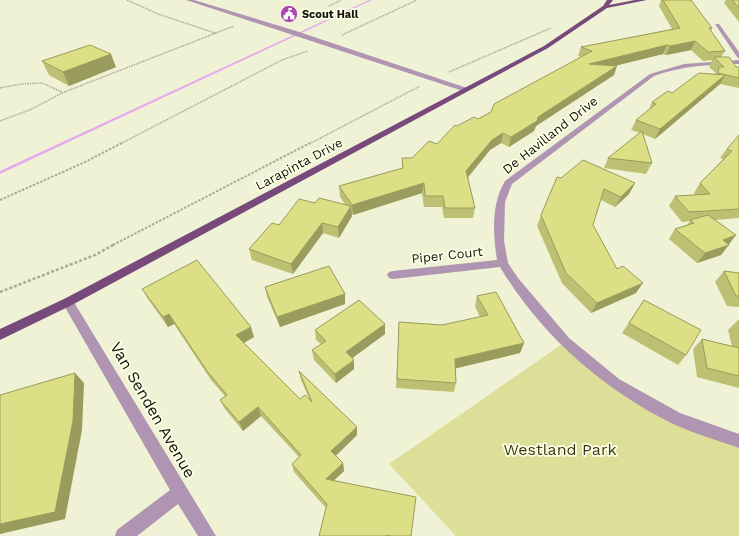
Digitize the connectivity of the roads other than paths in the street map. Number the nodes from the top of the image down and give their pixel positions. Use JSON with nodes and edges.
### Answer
{"nodes":[{"id":1,"x":189,"y":0,"type":"edge"},
{"id":2,"x":644,"y":0,"type":"edge"},
{"id":3,"x":607,"y":4,"type":"edge"},
{"id":4,"x":717,"y":25,"type":"dead end"},
{"id":5,"x":739,"y":56,"type":"edge"},
{"id":6,"x":739,"y":62,"type":"edge"},
{"id":7,"x":466,"y":89,"type":"junction"},
{"id":8,"x":503,"y":263,"type":"junction"},
{"id":9,"x":394,"y":275,"type":"dead end"},
{"id":10,"x":68,"y":302,"type":"junction"},
{"id":11,"x":0,"y":335,"type":"edge"},
{"id":12,"x":739,"y":441,"type":"edge"},
{"id":13,"x":180,"y":492,"type":"junction"},
{"id":14,"x":123,"y":536,"type":"edge"},
{"id":15,"x":208,"y":536,"type":"edge"}],
"edges":[{"from":1,"to":7,"type":"street"},
{"from":2,"to":3,"type":"main road","name":"Larapinta Drive"},
{"from":3,"to":7,"type":"main road","name":"Larapinta Drive"},
{"from":4,"to":5,"type":"street"},
{"from":6,"to":8,"type":"street","name":"De Havilland Drive"},
{"from":7,"to":10,"type":"main road","name":"Larapinta Drive"},
{"from":8,"to":9,"type":"street","name":"Piper Court"},
{"from":8,"to":12,"type":"street","name":"De Havilland Drive"},
{"from":10,"to":11,"type":"main road","name":"Larapinta Drive"},
{"from":10,"to":13,"type":"street","name":"Van Senden Avenue"},
{"from":13,"to":14,"type":"street"},
{"from":13,"to":15,"type":"street","name":"Van Senden Avenue"}]}
